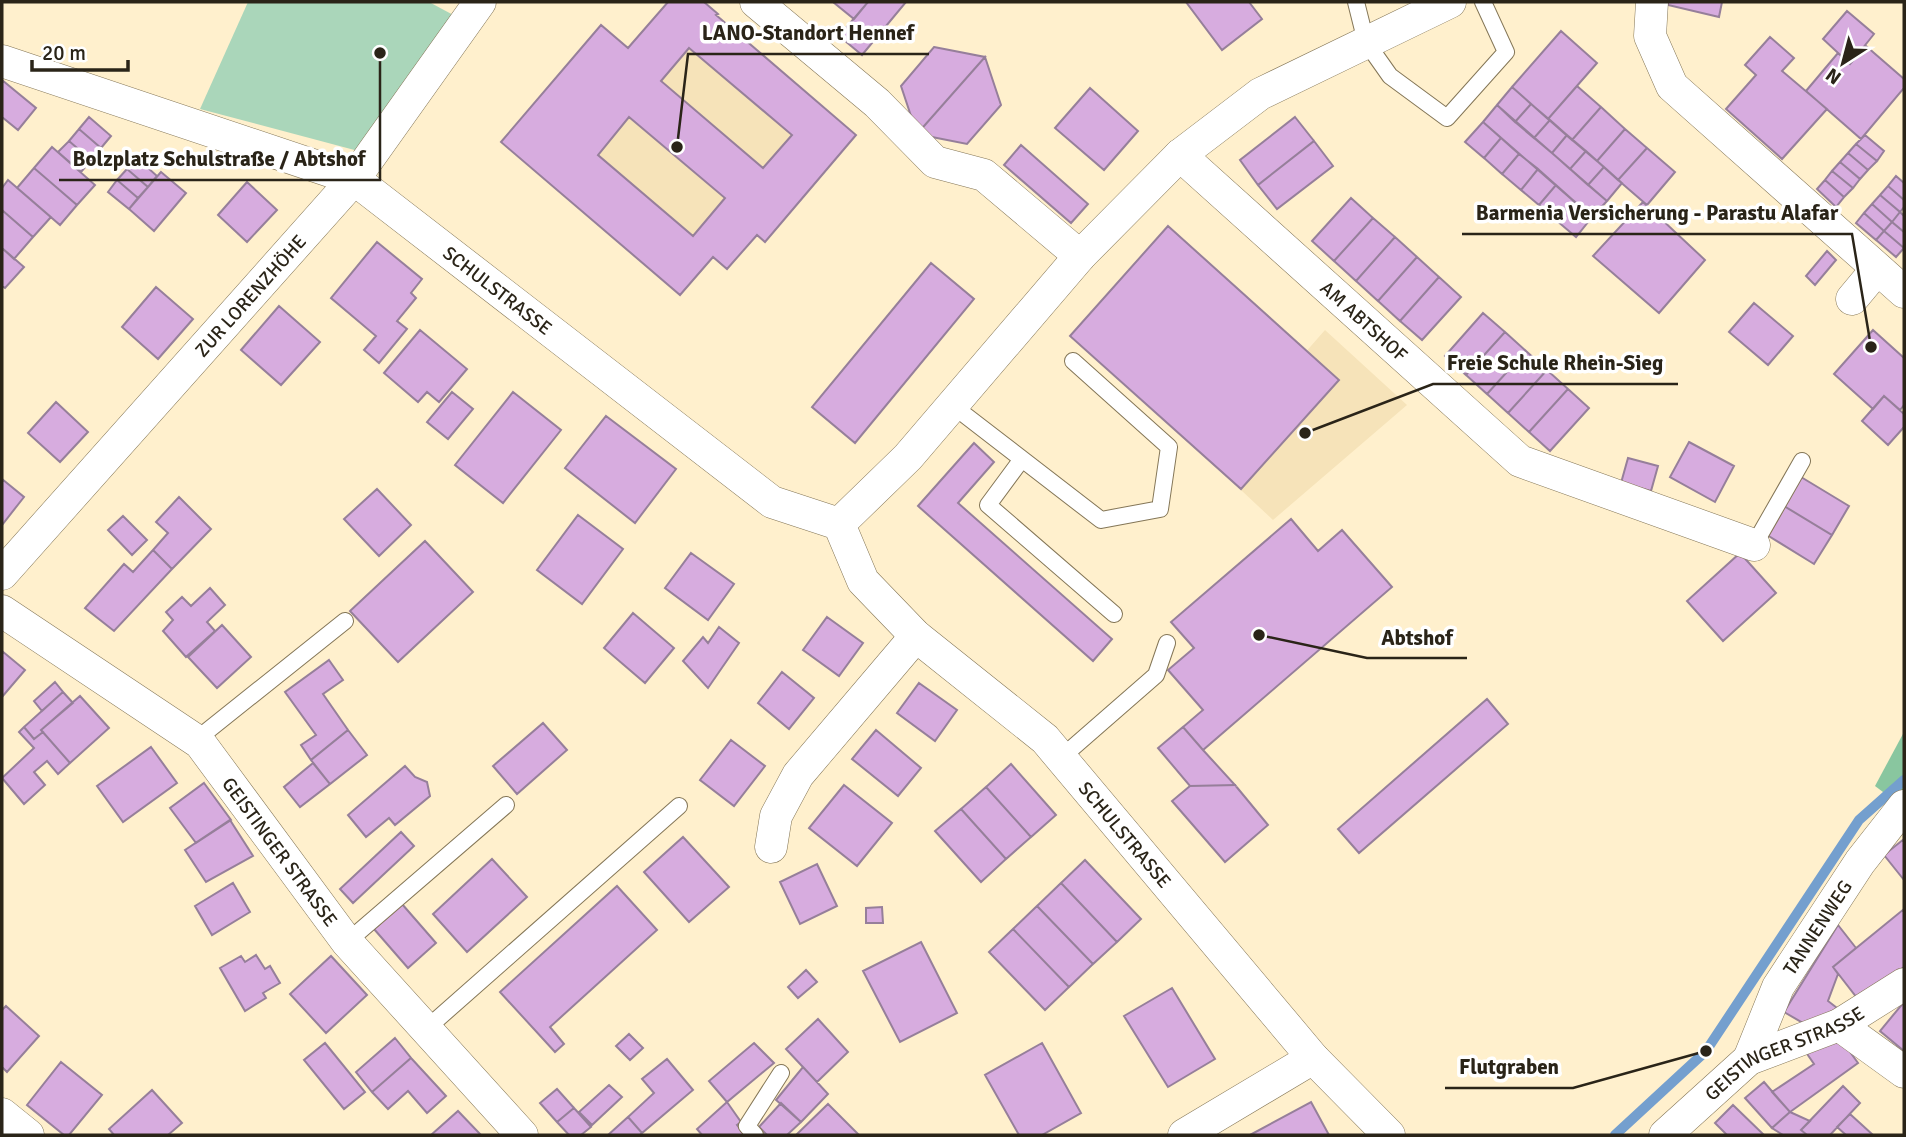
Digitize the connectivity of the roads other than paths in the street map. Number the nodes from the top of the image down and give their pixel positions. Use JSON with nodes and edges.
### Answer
{"nodes":[{"id":1,"x":480,"y":2,"type":"edge"},
{"id":2,"x":756,"y":2,"type":"edge"},
{"id":3,"x":1356,"y":2,"type":"edge"},
{"id":4,"x":1450,"y":2,"type":"edge"},
{"id":5,"x":1483,"y":2,"type":"edge"},
{"id":6,"x":1652,"y":2,"type":"edge"},
{"id":7,"x":1366,"y":42,"type":"junction"},
{"id":8,"x":2,"y":61,"type":"edge"},
{"id":9,"x":1180,"y":155,"type":"junction"},
{"id":10,"x":354,"y":179,"type":"junction"},
{"id":11,"x":1080,"y":256,"type":"junction"},
{"id":12,"x":1877,"y":270,"type":"junction"},
{"id":13,"x":1904,"y":292,"type":"edge"},
{"id":14,"x":1852,"y":299,"type":"dead end"},
{"id":15,"x":1073,"y":361,"type":"dead end"},
{"id":16,"x":952,"y":405,"type":"junction"},
{"id":17,"x":1023,"y":459,"type":"junction"},
{"id":18,"x":1802,"y":461,"type":"dead end"},
{"id":19,"x":839,"y":524,"type":"junction"},
{"id":20,"x":1754,"y":545,"type":"joint"},
{"id":21,"x":2,"y":574,"type":"edge"},
{"id":22,"x":2,"y":611,"type":"edge"},
{"id":23,"x":1114,"y":614,"type":"dead end"},
{"id":24,"x":345,"y":621,"type":"dead end"},
{"id":25,"x":916,"y":636,"type":"junction"},
{"id":26,"x":1167,"y":643,"type":"dead end"},
{"id":27,"x":196,"y":740,"type":"junction"},
{"id":28,"x":1062,"y":757,"type":"junction"},
{"id":29,"x":506,"y":805,"type":"dead end"},
{"id":30,"x":679,"y":806,"type":"dead end"},
{"id":31,"x":1904,"y":806,"type":"edge"},
{"id":32,"x":771,"y":847,"type":"dead end"},
{"id":33,"x":347,"y":942,"type":"junction"},
{"id":34,"x":1904,"y":984,"type":"edge"},
{"id":35,"x":1839,"y":1025,"type":"junction"},
{"id":36,"x":425,"y":1030,"type":"junction"},
{"id":37,"x":1313,"y":1058,"type":"junction"},
{"id":38,"x":1749,"y":1059,"type":"junction"},
{"id":39,"x":1904,"y":1072,"type":"edge"},
{"id":40,"x":781,"y":1073,"type":"dead end"},
{"id":41,"x":2,"y":1114,"type":"edge"},
{"id":42,"x":1672,"y":1133,"type":"edge"},
{"id":43,"x":27,"y":1135,"type":"edge"},
{"id":44,"x":522,"y":1135,"type":"edge"},
{"id":45,"x":755,"y":1135,"type":"edge"},
{"id":46,"x":1184,"y":1135,"type":"edge"},
{"id":47,"x":1389,"y":1135,"type":"edge"}],
"edges":[{"from":1,"to":10,"type":"street","name":"ZUR LORENZHÖHE"},
{"from":2,"to":11,"type":"street"},
{"from":3,"to":7,"type":"lane"},
{"from":4,"to":7,"type":"street"},
{"from":5,"to":7,"type":"lane"},
{"from":6,"to":12,"type":"street"},
{"from":7,"to":9,"type":"street"},
{"from":8,"to":10,"type":"street","name":"SCHULSTRASSE"},
{"from":9,"to":11,"type":"street"},
{"from":9,"to":20,"type":"street","name":"AM ABTSHOF"},
{"from":10,"to":19,"type":"street","name":"SCHULSTRASSE"},
{"from":10,"to":21,"type":"street","name":"ZUR LORENZHÖHE"},
{"from":11,"to":16,"type":"street"},
{"from":12,"to":13,"type":"street"},
{"from":12,"to":14,"type":"street"},
{"from":15,"to":17,"type":"lane"},
{"from":16,"to":17,"type":"lane"},
{"from":16,"to":19,"type":"street"},
{"from":17,"to":23,"type":"lane"},
{"from":18,"to":20,"type":"lane"},
{"from":19,"to":25,"type":"street","name":"SCHULSTRASSE"},
{"from":22,"to":27,"type":"street","name":"GEISTINGER STRASSE"},
{"from":24,"to":27,"type":"lane"},
{"from":25,"to":28,"type":"street","name":"SCHULSTRASSE"},
{"from":25,"to":32,"type":"street"},
{"from":26,"to":28,"type":"lane"},
{"from":27,"to":33,"type":"street","name":"GEISTINGER STRASSE"},
{"from":28,"to":37,"type":"street","name":"SCHULSTRASSE"},
{"from":29,"to":33,"type":"lane"},
{"from":30,"to":36,"type":"lane"},
{"from":31,"to":38,"type":"street","name":"TANNENWEG"},
{"from":33,"to":36,"type":"street","name":"GEISTINGER STRASSE"},
{"from":34,"to":35,"type":"street","name":"GEISTINGER STRASSE"},
{"from":35,"to":38,"type":"street","name":"GEISTINGER STRASSE"},
{"from":35,"to":39,"type":"street"},
{"from":36,"to":44,"type":"street","name":"GEISTINGER STRASSE"},
{"from":37,"to":46,"type":"street"},
{"from":37,"to":47,"type":"street","name":"SCHULSTRASSE"},
{"from":38,"to":42,"type":"street","name":"GEISTINGER STRASSE"},
{"from":40,"to":45,"type":"lane"},
{"from":41,"to":43,"type":"street"}]}
